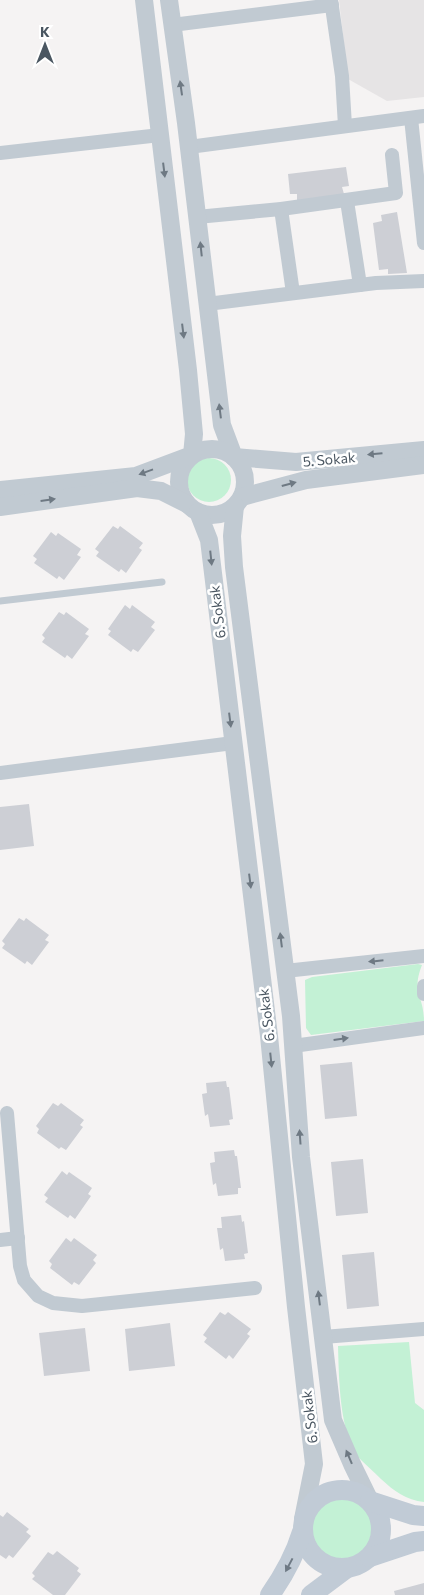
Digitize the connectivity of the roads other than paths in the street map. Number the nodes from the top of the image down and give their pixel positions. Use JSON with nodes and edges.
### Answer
{"nodes":[{"id":1,"x":144,"y":0,"type":"edge"},
{"id":2,"x":168,"y":0,"type":"edge"},
{"id":3,"x":332,"y":3,"type":"edge"},
{"id":4,"x":172,"y":25,"type":"junction"},
{"id":5,"x":418,"y":117,"type":"edge"},
{"id":6,"x":345,"y":126,"type":"junction"},
{"id":7,"x":160,"y":135,"type":"junction"},
{"id":8,"x":189,"y":147,"type":"junction"},
{"id":9,"x":0,"y":153,"type":"edge"},
{"id":10,"x":392,"y":155,"type":"dead end"},
{"id":11,"x":347,"y":201,"type":"junction"},
{"id":12,"x":281,"y":209,"type":"junction"},
{"id":13,"x":197,"y":216,"type":"junction"},
{"id":14,"x":424,"y":242,"type":"edge"},
{"id":15,"x":424,"y":281,"type":"edge"},
{"id":16,"x":360,"y":285,"type":"junction"},
{"id":17,"x":293,"y":293,"type":"junction"},
{"id":18,"x":207,"y":304,"type":"junction"},
{"id":19,"x":424,"y":450,"type":"edge"},
{"id":20,"x":192,"y":455,"type":"junction"},
{"id":21,"x":234,"y":457,"type":"junction"},
{"id":22,"x":424,"y":465,"type":"edge"},
{"id":23,"x":0,"y":490,"type":"edge"},
{"id":24,"x":239,"y":502,"type":"junction"},
{"id":25,"x":0,"y":507,"type":"edge"},
{"id":26,"x":192,"y":508,"type":"junction"},
{"id":27,"x":162,"y":582,"type":"dead end"},
{"id":28,"x":0,"y":601,"type":"edge"},
{"id":29,"x":233,"y":743,"type":"junction"},
{"id":30,"x":0,"y":773,"type":"edge"},
{"id":31,"x":424,"y":956,"type":"edge"},
{"id":32,"x":285,"y":971,"type":"junction"},
{"id":33,"x":424,"y":986,"type":"edge"},
{"id":34,"x":424,"y":994,"type":"edge"},
{"id":35,"x":424,"y":1028,"type":"edge"},
{"id":36,"x":293,"y":1046,"type":"junction"},
{"id":37,"x":7,"y":1113,"type":"dead end"},
{"id":38,"x":18,"y":1238,"type":"junction"},
{"id":39,"x":0,"y":1240,"type":"edge"},
{"id":40,"x":255,"y":1288,"type":"dead end"},
{"id":41,"x":424,"y":1329,"type":"edge"},
{"id":42,"x":323,"y":1337,"type":"junction"},
{"id":43,"x":370,"y":1501,"type":"junction"},
{"id":44,"x":424,"y":1516,"type":"edge"},
{"id":45,"x":303,"y":1525,"type":"junction"},
{"id":46,"x":424,"y":1541,"type":"edge"},
{"id":47,"x":370,"y":1557,"type":"junction"},
{"id":48,"x":347,"y":1568,"type":"junction"},
{"id":49,"x":270,"y":1595,"type":"edge"},
{"id":50,"x":311,"y":1595,"type":"edge"}],
"edges":[{"from":1,"to":7,"type":"street"},
{"from":2,"to":4,"type":"street"},
{"from":3,"to":4,"type":"street"},
{"from":3,"to":6,"type":"street"},
{"from":8,"to":4,"type":"street","one_way":true},
{"from":5,"to":6,"type":"street"},
{"from":5,"to":14,"type":"street"},
{"from":6,"to":8,"type":"street"},
{"from":7,"to":9,"type":"street"},
{"from":7,"to":20,"type":"street","one_way":true},
{"from":8,"to":13,"type":"street"},
{"from":10,"to":11,"type":"street"},
{"from":11,"to":12,"type":"street"},
{"from":11,"to":16,"type":"street"},
{"from":12,"to":13,"type":"street"},
{"from":12,"to":17,"type":"street"},
{"from":18,"to":13,"type":"street","one_way":true},
{"from":15,"to":16,"type":"street"},
{"from":16,"to":17,"type":"street"},
{"from":17,"to":18,"type":"street"},
{"from":21,"to":18,"type":"street","one_way":true},
{"from":19,"to":21,"type":"street","name":"5. Sokak","one_way":true},
{"from":20,"to":21,"type":"street"},
{"from":20,"to":23,"type":"street","one_way":true},
{"from":20,"to":26,"type":"street"},
{"from":21,"to":24,"type":"street"},
{"from":24,"to":22,"type":"street","name":"5. Sokak","one_way":true},
{"from":24,"to":26,"type":"street"},
{"from":32,"to":24,"type":"street","name":"6. Sokak","one_way":true},
{"from":25,"to":26,"type":"street","one_way":true},
{"from":26,"to":29,"type":"street","name":"6. Sokak","one_way":true},
{"from":27,"to":28,"type":"lane"},
{"from":29,"to":30,"type":"street"},
{"from":29,"to":45,"type":"street","name":"6. Sokak","one_way":true},
{"from":31,"to":32,"type":"street","one_way":true},
{"from":32,"to":36,"type":"street","name":"6. Sokak"},
{"from":33,"to":34,"type":"street"},
{"from":36,"to":35,"type":"street","one_way":true},
{"from":42,"to":36,"type":"street","name":"6. Sokak","one_way":true},
{"from":37,"to":38,"type":"street"},
{"from":38,"to":39,"type":"street"},
{"from":38,"to":40,"type":"street"},
{"from":41,"to":42,"type":"street"},
{"from":43,"to":42,"type":"street","name":"6. Sokak","one_way":true},
{"from":43,"to":44,"type":"main road"},
{"from":43,"to":45,"type":"main road"},
{"from":43,"to":47,"type":"main road"},
{"from":45,"to":48,"type":"main road"},
{"from":45,"to":49,"type":"main road","one_way":true},
{"from":46,"to":47,"type":"main road"},
{"from":47,"to":48,"type":"main road"},
{"from":48,"to":50,"type":"main road"}]}
